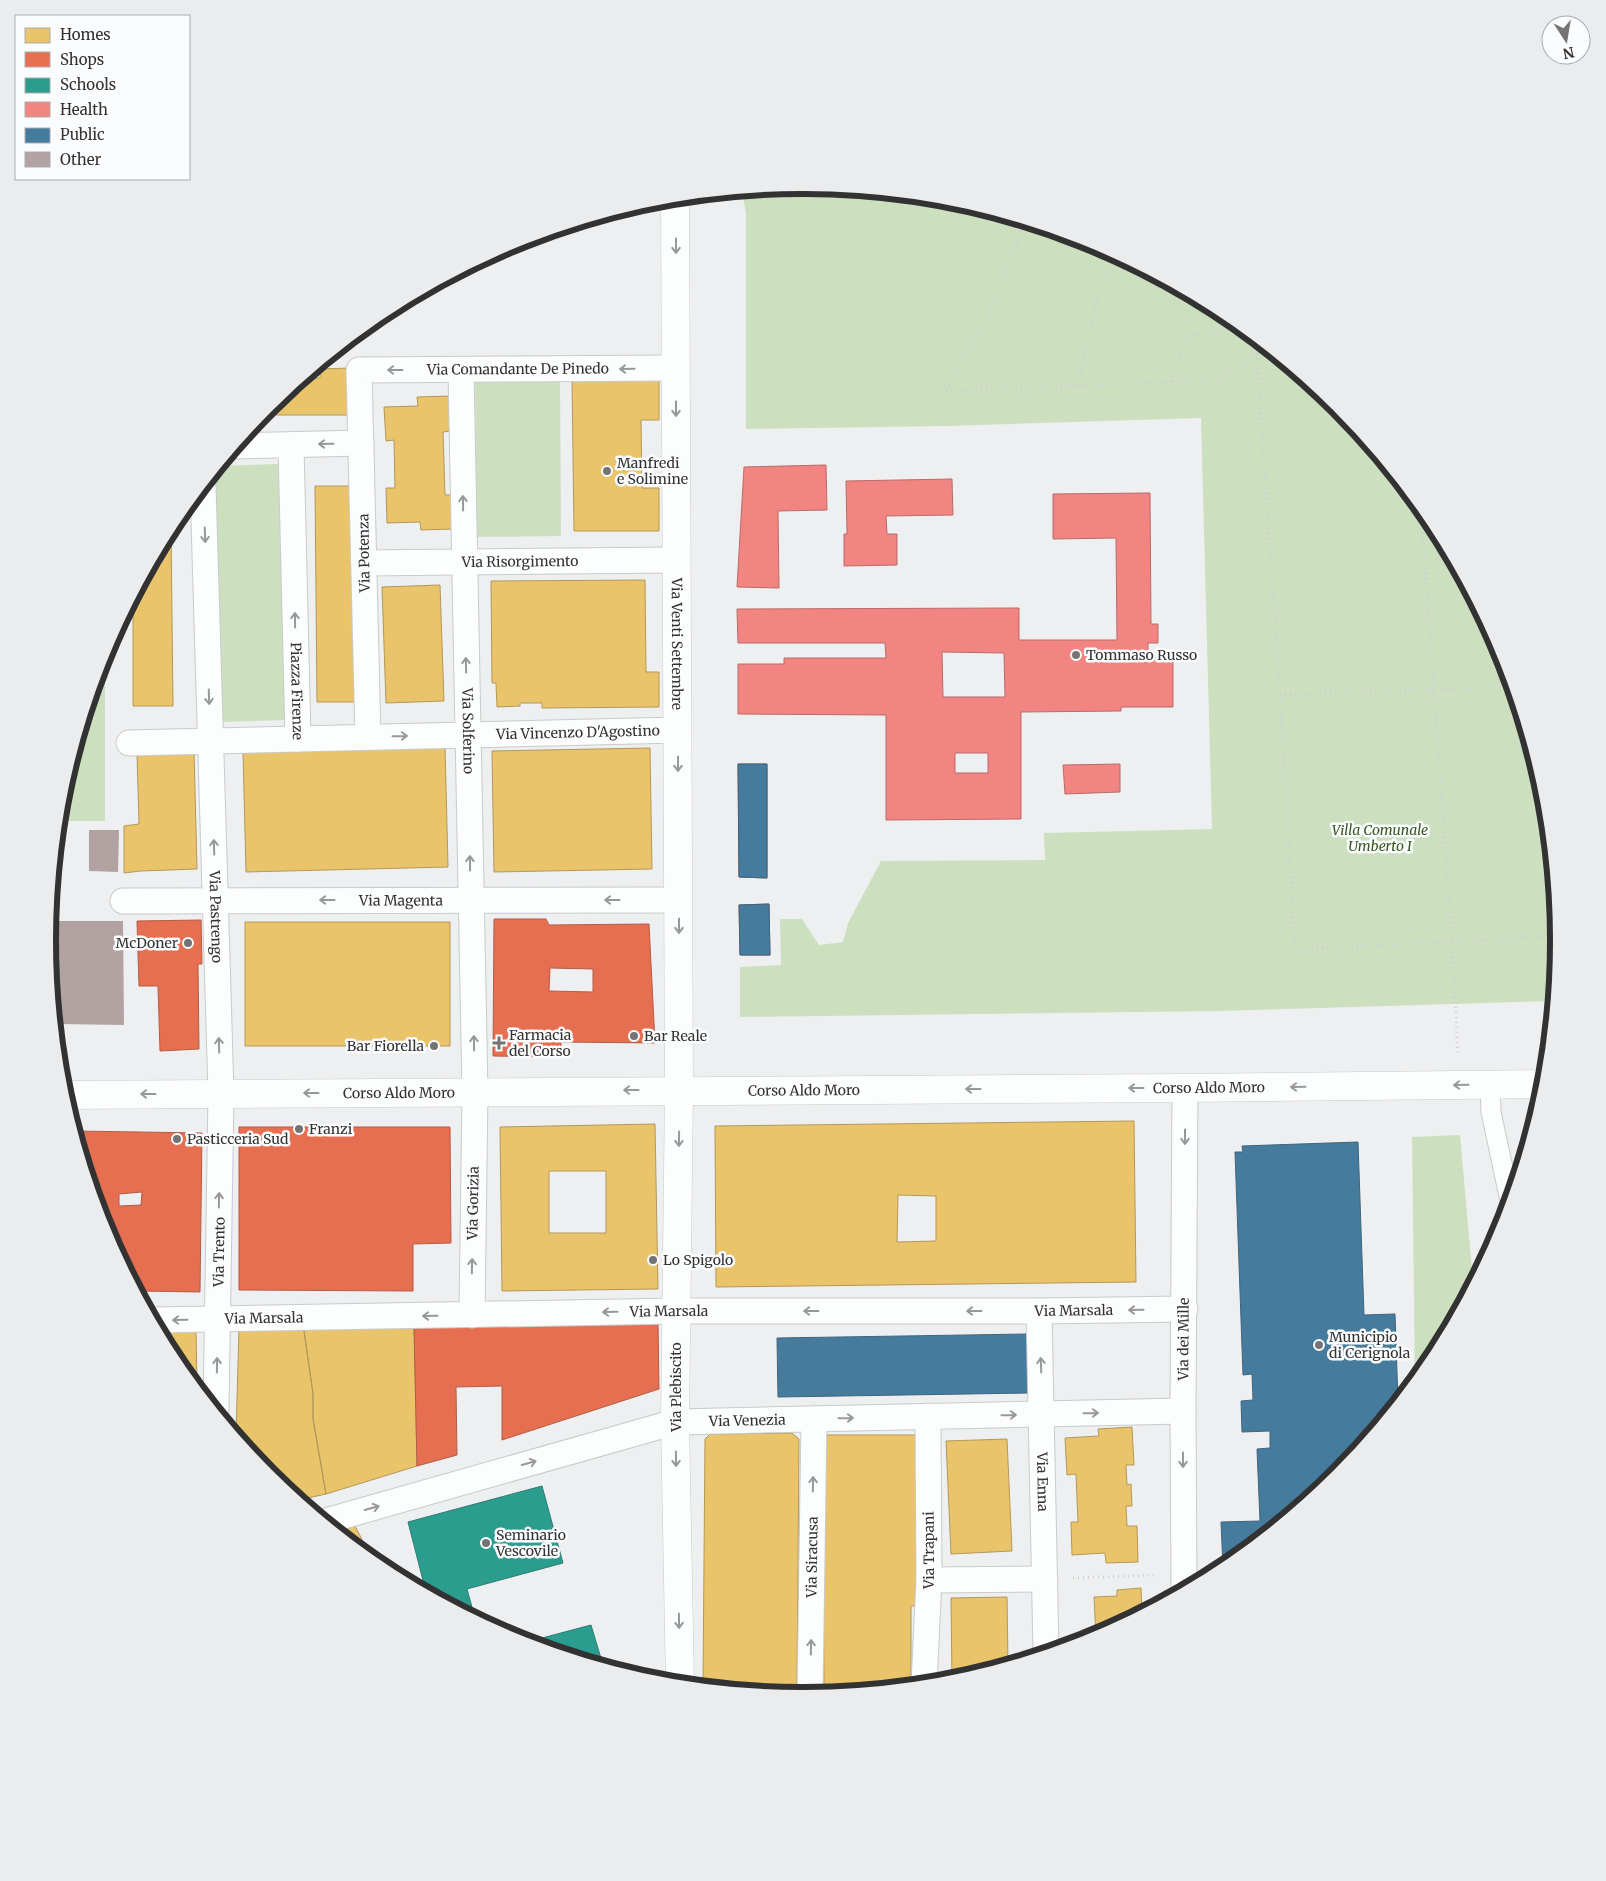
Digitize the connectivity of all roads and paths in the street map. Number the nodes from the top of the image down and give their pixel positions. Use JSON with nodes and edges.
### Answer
{"nodes":[{"id":1,"x":675,"y":205,"type":"edge"},
{"id":2,"x":1024,"y":227,"type":"edge"},
{"id":3,"x":1118,"y":264,"type":"edge"},
{"id":4,"x":1232,"y":329,"type":"edge"},
{"id":5,"x":1259,"y":349,"type":"edge"},
{"id":6,"x":1263,"y":352,"type":"edge"},
{"id":7,"x":1256,"y":354,"type":"junction"},
{"id":8,"x":676,"y":368,"type":"junction"},
{"id":9,"x":359,"y":370,"type":"joint"},
{"id":10,"x":461,"y":370,"type":"junction"},
{"id":11,"x":1170,"y":382,"type":"junction"},
{"id":12,"x":1079,"y":385,"type":"junction"},
{"id":13,"x":361,"y":443,"type":"junction"},
{"id":14,"x":291,"y":444,"type":"junction"},
{"id":15,"x":244,"y":446,"type":"edge"},
{"id":16,"x":204,"y":495,"type":"edge"},
{"id":17,"x":1422,"y":523,"type":"edge"},
{"id":18,"x":677,"y":560,"type":"junction"},
{"id":19,"x":464,"y":562,"type":"junction"},
{"id":20,"x":364,"y":563,"type":"junction"},
{"id":21,"x":1505,"y":687,"type":"edge"},
{"id":22,"x":1433,"y":690,"type":"junction"},
{"id":23,"x":1280,"y":695,"type":"junction"},
{"id":24,"x":678,"y":730,"type":"junction"},
{"id":25,"x":468,"y":734,"type":"junction"},
{"id":26,"x":368,"y":737,"type":"junction"},
{"id":27,"x":298,"y":739,"type":"junction"},
{"id":28,"x":211,"y":741,"type":"junction"},
{"id":29,"x":129,"y":743,"type":"dead end"},
{"id":30,"x":215,"y":900,"type":"junction"},
{"id":31,"x":471,"y":900,"type":"junction"},
{"id":32,"x":679,"y":900,"type":"junction"},
{"id":33,"x":123,"y":901,"type":"dead end"},
{"id":34,"x":1550,"y":936,"type":"edge"},
{"id":35,"x":1452,"y":942,"type":"junction"},
{"id":36,"x":1460,"y":1084,"type":"junction"},
{"id":37,"x":1490,"y":1084,"type":"junction"},
{"id":38,"x":1535,"y":1084,"type":"edge"},
{"id":39,"x":1185,"y":1088,"type":"junction"},
{"id":40,"x":679,"y":1090,"type":"junction"},
{"id":41,"x":475,"y":1092,"type":"junction"},
{"id":42,"x":73,"y":1094,"type":"edge"},
{"id":43,"x":221,"y":1094,"type":"junction"},
{"id":44,"x":1507,"y":1188,"type":"edge"},
{"id":45,"x":1185,"y":1309,"type":"junction"},
{"id":46,"x":676,"y":1311,"type":"junction"},
{"id":47,"x":1039,"y":1311,"type":"junction"},
{"id":48,"x":472,"y":1315,"type":"junction"},
{"id":49,"x":218,"y":1319,"type":"junction"},
{"id":50,"x":160,"y":1320,"type":"edge"},
{"id":51,"x":216,"y":1401,"type":"edge"},
{"id":52,"x":1183,"y":1411,"type":"junction"},
{"id":53,"x":1042,"y":1414,"type":"junction"},
{"id":54,"x":928,"y":1416,"type":"junction"},
{"id":55,"x":814,"y":1419,"type":"junction"},
{"id":56,"x":675,"y":1422,"type":"junction"},
{"id":57,"x":332,"y":1519,"type":"edge"},
{"id":58,"x":1092,"y":1578,"type":"dead end"},
{"id":59,"x":1045,"y":1579,"type":"junction"},
{"id":60,"x":929,"y":1580,"type":"junction"},
{"id":61,"x":1184,"y":1582,"type":"edge"},
{"id":62,"x":1046,"y":1647,"type":"edge"},
{"id":63,"x":680,"y":1677,"type":"edge"},
{"id":64,"x":924,"y":1677,"type":"edge"},
{"id":65,"x":810,"y":1687,"type":"edge"}],
"edges":[{"from":1,"to":8,"type":"street","name":"Via Venti Settembre","one_way":true},
{"from":2,"to":12,"type":"path"},
{"from":3,"to":12,"type":"path"},
{"from":4,"to":11,"type":"path"},
{"from":5,"to":7,"type":"path"},
{"from":6,"to":7,"type":"path"},
{"from":7,"to":11,"type":"path"},
{"from":7,"to":23,"type":"path"},
{"from":8,"to":10,"type":"street","name":"Via Comandante De Pinedo","one_way":true},
{"from":8,"to":18,"type":"street","name":"Via Venti Settembre","one_way":true},
{"from":10,"to":9,"type":"street","name":"Via Comandante De Pinedo","one_way":true},
{"from":9,"to":13,"type":"street","name":"Via Potenza"},
{"from":19,"to":10,"type":"street","name":"Via Solferino","one_way":true},
{"from":11,"to":12,"type":"path"},
{"from":13,"to":14,"type":"street","one_way":true},
{"from":13,"to":20,"type":"street","name":"Via Potenza"},
{"from":14,"to":15,"type":"street"},
{"from":27,"to":14,"type":"street","name":"Piazza Firenze","one_way":true},
{"from":16,"to":28,"type":"street","one_way":true},
{"from":17,"to":22,"type":"path"},
{"from":18,"to":19,"type":"street","name":"Via Risorgimento"},
{"from":18,"to":24,"type":"street","name":"Via Venti Settembre"},
{"from":19,"to":20,"type":"street","name":"Via Risorgimento"},
{"from":25,"to":19,"type":"street","name":"Via Solferino","one_way":true},
{"from":20,"to":26,"type":"street","name":"Via Potenza"},
{"from":21,"to":22,"type":"path"},
{"from":22,"to":23,"type":"path"},
{"from":22,"to":35,"type":"path"},
{"from":23,"to":35,"type":"path"},
{"from":24,"to":25,"type":"street","name":"Via Vincenzo D'Agostino"},
{"from":24,"to":32,"type":"street","name":"Via Venti Settembre","one_way":true},
{"from":26,"to":25,"type":"street","name":"Via Vincenzo D'Agostino","one_way":true},
{"from":31,"to":25,"type":"street","name":"Via Solferino","one_way":true},
{"from":26,"to":27,"type":"street","name":"Via Vincenzo D'Agostino"},
{"from":27,"to":28,"type":"street","name":"Piazza Firenze"},
{"from":28,"to":29,"type":"street"},
{"from":30,"to":28,"type":"street","name":"Via Pastrengo","one_way":true},
{"from":31,"to":30,"type":"street","name":"Via Magenta","one_way":true},
{"from":30,"to":33,"type":"street","name":"Via Magenta"},
{"from":43,"to":30,"type":"street","name":"Via Pastrengo","one_way":true},
{"from":32,"to":31,"type":"street","name":"Via Magenta","one_way":true},
{"from":41,"to":31,"type":"street","name":"Via Solferino","one_way":true},
{"from":32,"to":40,"type":"street","name":"Via Venti Settembre","one_way":true},
{"from":34,"to":35,"type":"path"},
{"from":35,"to":36,"type":"path"},
{"from":37,"to":36,"type":"street","name":"Corso Aldo Moro","one_way":true},
{"from":36,"to":39,"type":"street","name":"Corso Aldo Moro","one_way":true},
{"from":37,"to":38,"type":"street","name":"Corso Aldo Moro"},
{"from":37,"to":44,"type":"street"},
{"from":39,"to":40,"type":"street","name":"Corso Aldo Moro","one_way":true},
{"from":39,"to":45,"type":"street","name":"Via dei Mille","one_way":true},
{"from":40,"to":41,"type":"street","name":"Corso Aldo Moro","one_way":true},
{"from":40,"to":46,"type":"street","name":"Via Plebiscito","one_way":true},
{"from":41,"to":43,"type":"street","name":"Corso Aldo Moro","one_way":true},
{"from":48,"to":41,"type":"street","name":"Via Gorizia","one_way":true},
{"from":43,"to":42,"type":"street","name":"Corso Aldo Moro","one_way":true},
{"from":49,"to":43,"type":"street","name":"Via Trento","one_way":true},
{"from":45,"to":47,"type":"street","name":"Via Marsala","one_way":true},
{"from":45,"to":52,"type":"street","name":"Via dei Mille"},
{"from":47,"to":46,"type":"street","name":"Via Marsala","one_way":true},
{"from":46,"to":48,"type":"street","name":"Via Marsala","one_way":true},
{"from":46,"to":56,"type":"street","name":"Via Plebiscito"},
{"from":53,"to":47,"type":"street","name":"Via Enna","one_way":true},
{"from":48,"to":49,"type":"street","name":"Via Marsala","one_way":true},
{"from":49,"to":50,"type":"street","name":"Via Marsala","one_way":true},
{"from":51,"to":49,"type":"street","name":"Via Trento","one_way":true},
{"from":53,"to":52,"type":"street","name":"Via Venezia","one_way":true},
{"from":52,"to":61,"type":"street","name":"Via dei Mille","one_way":true},
{"from":54,"to":53,"type":"street","name":"Via Venezia","one_way":true},
{"from":53,"to":59,"type":"street","name":"Via Enna"},
{"from":55,"to":54,"type":"street","name":"Via Venezia","one_way":true},
{"from":54,"to":60,"type":"street","name":"Via Trapani"},
{"from":55,"to":56,"type":"street","name":"Via Venezia"},
{"from":65,"to":55,"type":"street","name":"Via Siracusa","one_way":true},
{"from":57,"to":56,"type":"street","name":"Via Venezia","one_way":true},
{"from":56,"to":63,"type":"street","name":"Via Plebiscito","one_way":true},
{"from":58,"to":61,"type":"path"},
{"from":59,"to":60,"type":"street"},
{"from":59,"to":62,"type":"street","name":"Via Enna"},
{"from":60,"to":64,"type":"street","name":"Via Trapani"}]}
